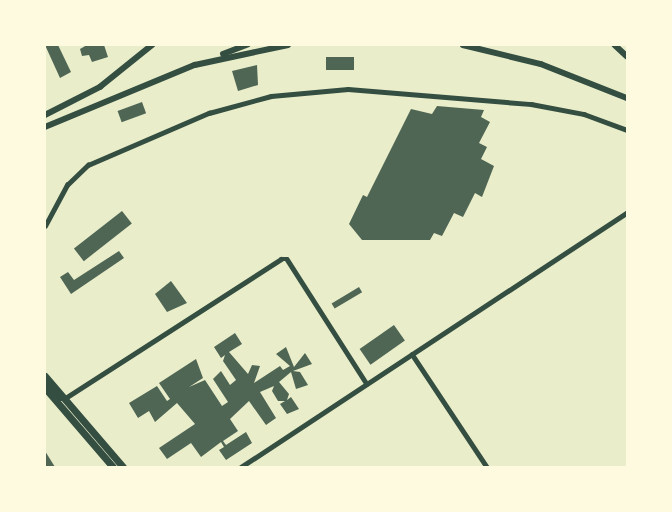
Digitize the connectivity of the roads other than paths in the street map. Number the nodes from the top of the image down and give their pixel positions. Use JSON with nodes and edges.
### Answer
{"nodes":[{"id":1,"x":152,"y":45,"type":"edge"},
{"id":2,"x":247,"y":45,"type":"edge"},
{"id":3,"x":288,"y":45,"type":"edge"},
{"id":4,"x":463,"y":45,"type":"edge"},
{"id":5,"x":615,"y":45,"type":"edge"},
{"id":6,"x":627,"y":56,"type":"edge"},
{"id":7,"x":195,"y":65,"type":"junction"},
{"id":8,"x":627,"y":98,"type":"edge"},
{"id":9,"x":45,"y":115,"type":"edge"},
{"id":10,"x":45,"y":127,"type":"edge"},
{"id":11,"x":627,"y":130,"type":"edge"},
{"id":12,"x":627,"y":212,"type":"edge"},
{"id":13,"x":45,"y":226,"type":"edge"},
{"id":14,"x":412,"y":354,"type":"junction"},
{"id":15,"x":45,"y":376,"type":"edge"},
{"id":16,"x":45,"y":384,"type":"edge"},
{"id":17,"x":367,"y":384,"type":"junction"},
{"id":18,"x":45,"y":388,"type":"edge"},
{"id":19,"x":64,"y":398,"type":"junction"},
{"id":20,"x":61,"y":407,"type":"junction"},
{"id":21,"x":113,"y":467,"type":"edge"},
{"id":22,"x":123,"y":467,"type":"edge"},
{"id":23,"x":241,"y":467,"type":"edge"},
{"id":24,"x":487,"y":467,"type":"edge"}],
"edges":[{"from":1,"to":9,"type":"main road"},
{"from":2,"to":7,"type":"main road"},
{"from":3,"to":7,"type":"main road"},
{"from":4,"to":8,"type":"main road"},
{"from":5,"to":6,"type":"main road"},
{"from":7,"to":10,"type":"main road"},
{"from":11,"to":13,"type":"street"},
{"from":12,"to":14,"type":"street"},
{"from":14,"to":17,"type":"street"},
{"from":14,"to":24,"type":"street"},
{"from":15,"to":19,"type":"main road"},
{"from":16,"to":19,"type":"street"},
{"from":17,"to":19,"type":"street"},
{"from":17,"to":23,"type":"street"},
{"from":18,"to":20,"type":"main road"},
{"from":19,"to":20,"type":"street"},
{"from":19,"to":22,"type":"main road"},
{"from":20,"to":21,"type":"main road"}]}
